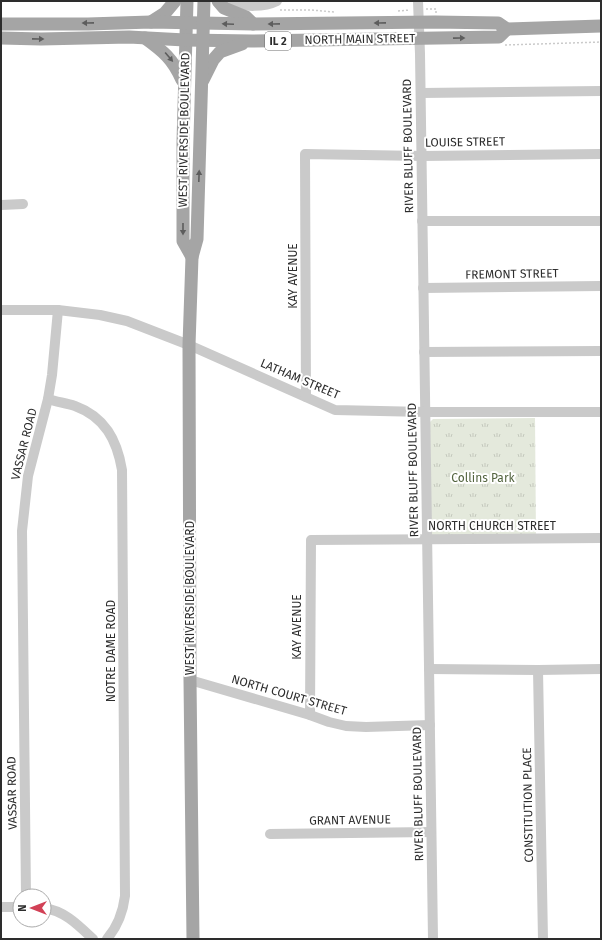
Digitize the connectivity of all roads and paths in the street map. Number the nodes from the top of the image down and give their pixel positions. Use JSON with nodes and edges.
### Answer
{"nodes":[{"id":1,"x":175,"y":1,"type":"edge"},
{"id":2,"x":187,"y":1,"type":"edge"},
{"id":3,"x":204,"y":1,"type":"edge"},
{"id":4,"x":218,"y":1,"type":"edge"},
{"id":5,"x":231,"y":1,"type":"edge"},
{"id":6,"x":277,"y":1,"type":"edge"},
{"id":7,"x":418,"y":1,"type":"edge"},
{"id":8,"x":151,"y":22,"type":"junction"},
{"id":9,"x":186,"y":22,"type":"junction"},
{"id":10,"x":203,"y":23,"type":"junction"},
{"id":11,"x":420,"y":23,"type":"junction"},
{"id":12,"x":1,"y":24,"type":"edge"},
{"id":13,"x":253,"y":24,"type":"junction"},
{"id":14,"x":601,"y":26,"type":"edge"},
{"id":15,"x":507,"y":29,"type":"junction"},
{"id":16,"x":1,"y":38,"type":"edge"},
{"id":17,"x":145,"y":38,"type":"junction"},
{"id":18,"x":420,"y":38,"type":"junction"},
{"id":19,"x":185,"y":40,"type":"junction"},
{"id":20,"x":202,"y":41,"type":"junction"},
{"id":21,"x":252,"y":41,"type":"junction"},
{"id":22,"x":601,"y":42,"type":"edge"},
{"id":23,"x":501,"y":46,"type":"dead end"},
{"id":24,"x":202,"y":83,"type":"junction"},
{"id":25,"x":184,"y":85,"type":"junction"},
{"id":26,"x":601,"y":91,"type":"edge"},
{"id":27,"x":421,"y":92,"type":"junction"},
{"id":28,"x":305,"y":154,"type":"joint"},
{"id":29,"x":601,"y":154,"type":"edge"},
{"id":30,"x":422,"y":156,"type":"junction"},
{"id":31,"x":23,"y":204,"type":"dead end"},
{"id":32,"x":1,"y":205,"type":"edge"},
{"id":33,"x":422,"y":221,"type":"junction"},
{"id":34,"x":601,"y":221,"type":"edge"},
{"id":35,"x":192,"y":257,"type":"junction"},
{"id":36,"x":601,"y":286,"type":"edge"},
{"id":37,"x":423,"y":288,"type":"junction"},
{"id":38,"x":1,"y":310,"type":"edge"},
{"id":39,"x":58,"y":310,"type":"junction"},
{"id":40,"x":189,"y":345,"type":"junction"},
{"id":41,"x":601,"y":351,"type":"edge"},
{"id":42,"x":424,"y":352,"type":"junction"},
{"id":43,"x":306,"y":397,"type":"junction"},
{"id":44,"x":48,"y":399,"type":"junction"},
{"id":45,"x":425,"y":412,"type":"junction"},
{"id":46,"x":601,"y":412,"type":"edge"},
{"id":47,"x":601,"y":538,"type":"edge"},
{"id":48,"x":427,"y":539,"type":"junction"},
{"id":49,"x":311,"y":540,"type":"joint"},
{"id":50,"x":429,"y":669,"type":"junction"},
{"id":51,"x":538,"y":670,"type":"junction"},
{"id":52,"x":601,"y":670,"type":"edge"},
{"id":53,"x":190,"y":680,"type":"junction"},
{"id":54,"x":310,"y":715,"type":"junction"},
{"id":55,"x":430,"y":725,"type":"junction"},
{"id":56,"x":431,"y":832,"type":"junction"},
{"id":57,"x":270,"y":834,"type":"dead end"},
{"id":58,"x":26,"y":888,"type":"edge"},
{"id":59,"x":1,"y":907,"type":"edge"},
{"id":60,"x":12,"y":907,"type":"edge"},
{"id":61,"x":52,"y":910,"type":"edge"},
{"id":62,"x":93,"y":939,"type":"edge"},
{"id":63,"x":107,"y":939,"type":"edge"},
{"id":64,"x":193,"y":939,"type":"edge"},
{"id":65,"x":433,"y":939,"type":"edge"},
{"id":66,"x":543,"y":939,"type":"edge"}],
"edges":[{"from":1,"to":8,"type":"main road"},
{"from":2,"to":9,"type":"main road","name":"WEST RIVERSIDE BOULEVARD"},
{"from":3,"to":10,"type":"main road","name":"WEST RIVERSIDE BOULEVARD"},
{"from":4,"to":13,"type":"main road"},
{"from":5,"to":6,"type":"street"},
{"from":7,"to":11,"type":"street","name":"RIVER BLUFF BOULEVARD"},
{"from":8,"to":9,"type":"main road","number":"IL 2"},
{"from":8,"to":12,"type":"main road","number":"IL 2","one_way":true},
{"from":9,"to":10,"type":"main road","name":"NORTH MAIN STREET","number":"IL 2"},
{"from":9,"to":19,"type":"main road","name":"WEST RIVERSIDE BOULEVARD"},
{"from":13,"to":10,"type":"main road","name":"NORTH MAIN STREET","number":"IL 2","one_way":true},
{"from":10,"to":20,"type":"main road","name":"WEST RIVERSIDE BOULEVARD"},
{"from":11,"to":13,"type":"main road","name":"NORTH MAIN STREET","number":"IL 2","one_way":true},
{"from":11,"to":15,"type":"main road","name":"NORTH MAIN STREET","number":"IL 2"},
{"from":11,"to":18,"type":"street","name":"RIVER BLUFF BOULEVARD"},
{"from":14,"to":15,"type":"main road","name":"NORTH MAIN STREET","number":"IL 2"},
{"from":18,"to":15,"type":"main road","name":"NORTH MAIN STREET","number":"IL 2","one_way":true},
{"from":16,"to":17,"type":"main road","number":"IL 2","one_way":true},
{"from":17,"to":19,"type":"main road","number":"IL 2"},
{"from":17,"to":25,"type":"main road","one_way":true},
{"from":18,"to":21,"type":"main road","name":"NORTH MAIN STREET","number":"IL 2"},
{"from":18,"to":27,"type":"street","name":"RIVER BLUFF BOULEVARD"},
{"from":19,"to":20,"type":"main road","name":"NORTH MAIN STREET","number":"IL 2"},
{"from":19,"to":25,"type":"main road","name":"WEST RIVERSIDE BOULEVARD"},
{"from":20,"to":21,"type":"main road","name":"NORTH MAIN STREET","number":"IL 2"},
{"from":20,"to":24,"type":"main road","name":"WEST RIVERSIDE BOULEVARD"},
{"from":21,"to":24,"type":"main road"},
{"from":22,"to":23,"type":"path"},
{"from":35,"to":24,"type":"main road","name":"WEST RIVERSIDE BOULEVARD","one_way":true},
{"from":25,"to":35,"type":"main road","name":"WEST RIVERSIDE BOULEVARD","one_way":true},
{"from":26,"to":27,"type":"street"},
{"from":27,"to":30,"type":"street","name":"RIVER BLUFF BOULEVARD"},
{"from":28,"to":30,"type":"street","name":"LOUISE STREET"},
{"from":28,"to":43,"type":"street","name":"KAY AVENUE"},
{"from":29,"to":30,"type":"street","name":"LOUISE STREET"},
{"from":30,"to":33,"type":"street","name":"RIVER BLUFF BOULEVARD"},
{"from":31,"to":32,"type":"street"},
{"from":33,"to":34,"type":"street"},
{"from":33,"to":37,"type":"street","name":"RIVER BLUFF BOULEVARD"},
{"from":35,"to":40,"type":"main road","name":"WEST RIVERSIDE BOULEVARD"},
{"from":36,"to":37,"type":"street","name":"FREMONT STREET"},
{"from":37,"to":42,"type":"street","name":"RIVER BLUFF BOULEVARD"},
{"from":38,"to":39,"type":"street","name":"LATHAM STREET"},
{"from":39,"to":40,"type":"street","name":"LATHAM STREET"},
{"from":39,"to":44,"type":"street","name":"VASSAR ROAD"},
{"from":40,"to":43,"type":"street","name":"LATHAM STREET"},
{"from":40,"to":53,"type":"main road","name":"WEST RIVERSIDE BOULEVARD"},
{"from":41,"to":42,"type":"street"},
{"from":42,"to":45,"type":"street","name":"RIVER BLUFF BOULEVARD"},
{"from":43,"to":45,"type":"street","name":"LATHAM STREET"},
{"from":44,"to":58,"type":"street","name":"VASSAR ROAD"},
{"from":44,"to":63,"type":"street","name":"NOTRE DAME ROAD"},
{"from":45,"to":46,"type":"street","name":"LATHAM STREET"},
{"from":45,"to":48,"type":"street","name":"RIVER BLUFF BOULEVARD"},
{"from":47,"to":48,"type":"street","name":"NORTH CHURCH STREET"},
{"from":48,"to":49,"type":"street","name":"NORTH CHURCH STREET"},
{"from":48,"to":50,"type":"street","name":"RIVER BLUFF BOULEVARD"},
{"from":49,"to":54,"type":"street","name":"KAY AVENUE"},
{"from":50,"to":51,"type":"street"},
{"from":50,"to":55,"type":"street","name":"RIVER BLUFF BOULEVARD"},
{"from":51,"to":52,"type":"street"},
{"from":51,"to":66,"type":"street","name":"CONSTITUTION PLACE"},
{"from":53,"to":54,"type":"street","name":"NORTH COURT STREET"},
{"from":53,"to":64,"type":"main road","name":"WEST RIVERSIDE BOULEVARD"},
{"from":54,"to":55,"type":"street","name":"NORTH COURT STREET"},
{"from":55,"to":56,"type":"street","name":"RIVER BLUFF BOULEVARD"},
{"from":56,"to":57,"type":"street","name":"GRANT AVENUE"},
{"from":56,"to":65,"type":"street","name":"RIVER BLUFF BOULEVARD"},
{"from":59,"to":60,"type":"street"},
{"from":61,"to":62,"type":"street"}]}
